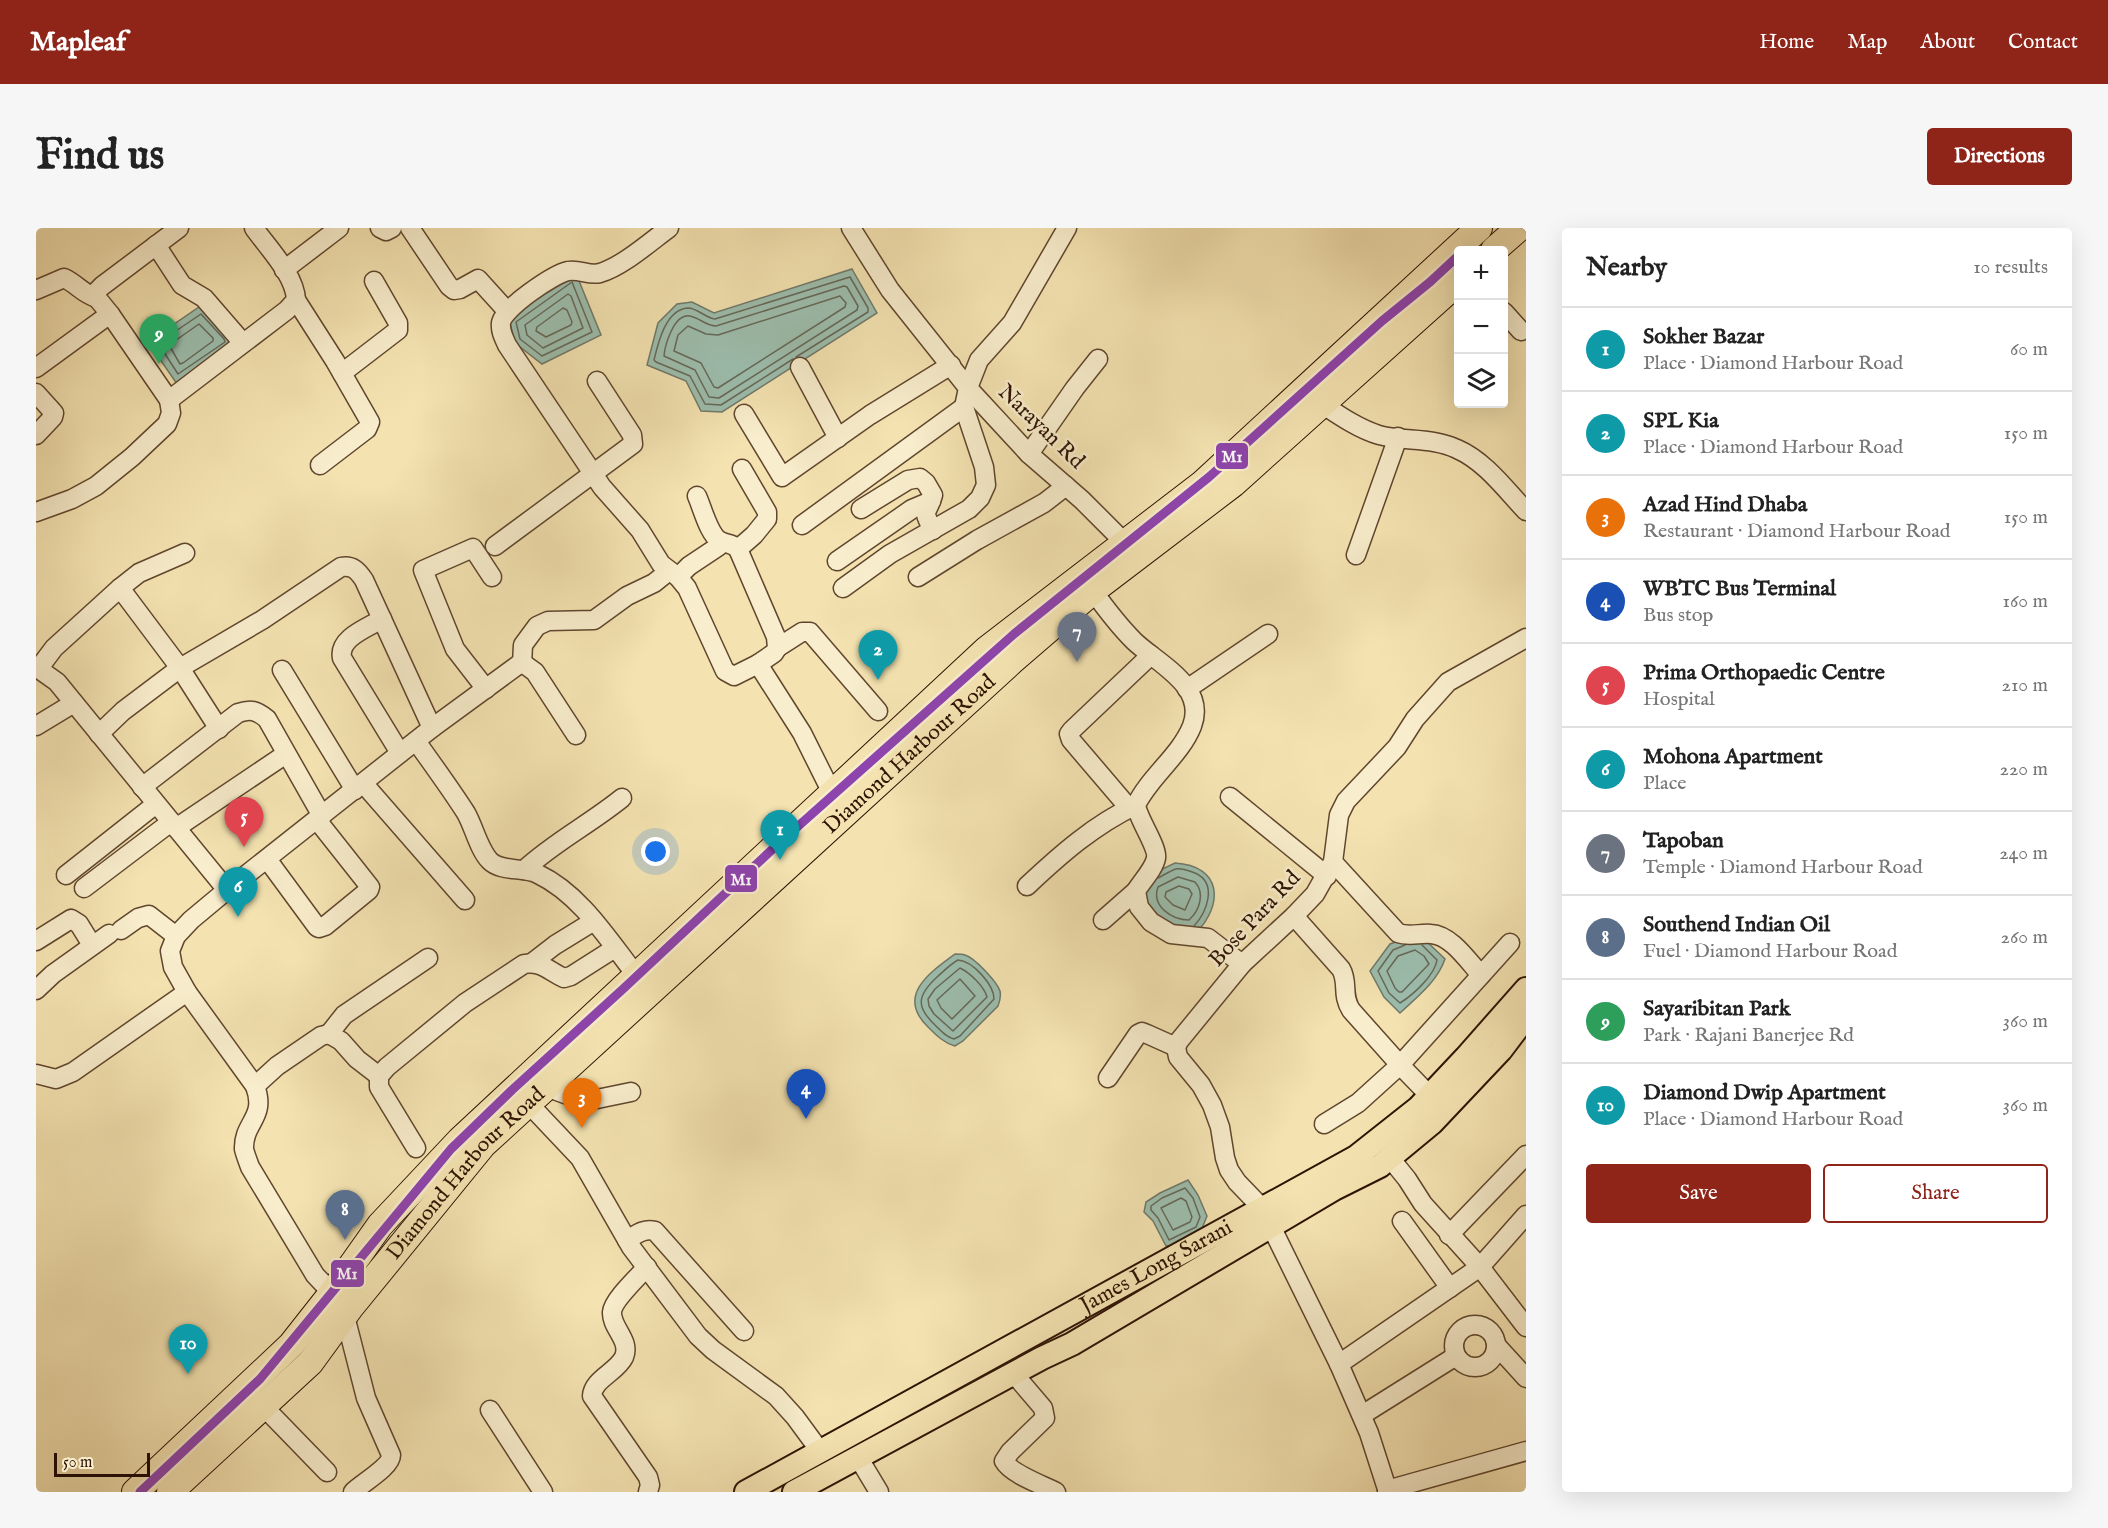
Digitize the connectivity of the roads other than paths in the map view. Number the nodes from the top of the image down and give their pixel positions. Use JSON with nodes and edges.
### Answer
{"nodes":[{"id":1,"x":179,"y":228,"type":"edge"},
{"id":2,"x":254,"y":228,"type":"edge"},
{"id":3,"x":339,"y":228,"type":"edge"},
{"id":4,"x":380,"y":228,"type":"edge"},
{"id":5,"x":392,"y":228,"type":"edge"},
{"id":6,"x":410,"y":228,"type":"edge"},
{"id":7,"x":669,"y":228,"type":"edge"},
{"id":8,"x":851,"y":228,"type":"edge"},
{"id":9,"x":1067,"y":228,"type":"edge"},
{"id":10,"x":1479,"y":228,"type":"edge"},
{"id":11,"x":1519,"y":228,"type":"edge"},
{"id":12,"x":156,"y":245,"type":"junction"},
{"id":13,"x":1499,"y":246,"type":"edge"},
{"id":14,"x":284,"y":270,"type":"junction"},
{"id":15,"x":374,"y":281,"type":"dead end"},
{"id":16,"x":1454,"y":286,"type":"edge"},
{"id":17,"x":36,"y":290,"type":"edge"},
{"id":18,"x":97,"y":298,"type":"junction"},
{"id":19,"x":296,"y":300,"type":"junction"},
{"id":20,"x":507,"y":311,"type":"junction"},
{"id":21,"x":110,"y":314,"type":"junction"},
{"id":22,"x":1508,"y":317,"type":"edge"},
{"id":23,"x":1521,"y":331,"type":"dead end"},
{"id":24,"x":243,"y":344,"type":"junction"},
{"id":25,"x":1098,"y":359,"type":"dead end"},
{"id":26,"x":951,"y":365,"type":"junction"},
{"id":27,"x":800,"y":367,"type":"dead end"},
{"id":28,"x":36,"y":369,"type":"edge"},
{"id":29,"x":342,"y":374,"type":"junction"},
{"id":30,"x":597,"y":381,"type":"dead end"},
{"id":31,"x":968,"y":388,"type":"junction"},
{"id":32,"x":36,"y":393,"type":"edge"},
{"id":33,"x":169,"y":400,"type":"junction"},
{"id":34,"x":1322,"y":404,"type":"junction"},
{"id":35,"x":964,"y":407,"type":"junction"},
{"id":36,"x":744,"y":414,"type":"dead end"},
{"id":37,"x":36,"y":435,"type":"edge"},
{"id":38,"x":1398,"y":437,"type":"junction"},
{"id":39,"x":838,"y":438,"type":"junction"},
{"id":40,"x":1029,"y":454,"type":"junction"},
{"id":41,"x":320,"y":465,"type":"dead end"},
{"id":42,"x":742,"y":469,"type":"dead end"},
{"id":43,"x":593,"y":473,"type":"junction"},
{"id":44,"x":782,"y":477,"type":"junction"},
{"id":45,"x":1066,"y":486,"type":"junction"},
{"id":46,"x":697,"y":496,"type":"dead end"},
{"id":47,"x":759,"y":498,"type":"junction"},
{"id":48,"x":931,"y":501,"type":"junction"},
{"id":49,"x":861,"y":509,"type":"dead end"},
{"id":50,"x":1526,"y":511,"type":"edge"},
{"id":51,"x":36,"y":512,"type":"edge"},
{"id":52,"x":802,"y":525,"type":"dead end"},
{"id":53,"x":933,"y":530,"type":"junction"},
{"id":54,"x":720,"y":541,"type":"junction"},
{"id":55,"x":495,"y":546,"type":"dead end"},
{"id":56,"x":738,"y":549,"type":"junction"},
{"id":57,"x":1132,"y":549,"type":"junction"},
{"id":58,"x":185,"y":553,"type":"dead end"},
{"id":59,"x":1356,"y":555,"type":"dead end"},
{"id":60,"x":837,"y":561,"type":"dead end"},
{"id":61,"x":673,"y":574,"type":"junction"},
{"id":62,"x":492,"y":577,"type":"dead end"},
{"id":63,"x":918,"y":577,"type":"dead end"},
{"id":64,"x":120,"y":588,"type":"junction"},
{"id":65,"x":843,"y":588,"type":"dead end"},
{"id":66,"x":1093,"y":591,"type":"junction"},
{"id":67,"x":382,"y":619,"type":"junction"},
{"id":68,"x":1268,"y":634,"type":"dead end"},
{"id":69,"x":1526,"y":638,"type":"edge"},
{"id":70,"x":777,"y":648,"type":"junction"},
{"id":71,"x":1151,"y":655,"type":"junction"},
{"id":72,"x":522,"y":664,"type":"junction"},
{"id":73,"x":759,"y":664,"type":"junction"},
{"id":74,"x":37,"y":668,"type":"edge"},
{"id":75,"x":180,"y":668,"type":"junction"},
{"id":76,"x":282,"y":670,"type":"dead end"},
{"id":77,"x":486,"y":689,"type":"junction"},
{"id":78,"x":1188,"y":689,"type":"junction"},
{"id":79,"x":74,"y":703,"type":"junction"},
{"id":80,"x":878,"y":711,"type":"dead end"},
{"id":81,"x":36,"y":726,"type":"edge"},
{"id":82,"x":432,"y":728,"type":"junction"},
{"id":83,"x":219,"y":729,"type":"junction"},
{"id":84,"x":99,"y":734,"type":"junction"},
{"id":85,"x":576,"y":735,"type":"dead end"},
{"id":86,"x":416,"y":741,"type":"junction"},
{"id":87,"x":400,"y":753,"type":"junction"},
{"id":88,"x":286,"y":754,"type":"junction"},
{"id":89,"x":142,"y":787,"type":"junction"},
{"id":90,"x":359,"y":787,"type":"junction"},
{"id":91,"x":832,"y":793,"type":"junction"},
{"id":92,"x":1230,"y":797,"type":"dead end"},
{"id":93,"x":622,"y":798,"type":"dead end"},
{"id":94,"x":156,"y":804,"type":"junction"},
{"id":95,"x":1132,"y":806,"type":"junction"},
{"id":96,"x":320,"y":818,"type":"junction"},
{"id":97,"x":174,"y":825,"type":"junction"},
{"id":98,"x":267,"y":859,"type":"junction"},
{"id":99,"x":1330,"y":869,"type":"junction"},
{"id":100,"x":524,"y":870,"type":"junction"},
{"id":101,"x":66,"y":875,"type":"dead end"},
{"id":102,"x":1027,"y":886,"type":"dead end"},
{"id":103,"x":84,"y":888,"type":"dead end"},
{"id":104,"x":747,"y":888,"type":"junction"},
{"id":105,"x":227,"y":890,"type":"junction"},
{"id":106,"x":1136,"y":891,"type":"junction"},
{"id":107,"x":465,"y":900,"type":"dead end"},
{"id":108,"x":1294,"y":916,"type":"junction"},
{"id":109,"x":1103,"y":920,"type":"dead end"},
{"id":110,"x":594,"y":921,"type":"junction"},
{"id":111,"x":176,"y":936,"type":"junction"},
{"id":112,"x":36,"y":941,"type":"edge"},
{"id":113,"x":1510,"y":943,"type":"dead end"},
{"id":114,"x":92,"y":945,"type":"junction"},
{"id":115,"x":615,"y":948,"type":"junction"},
{"id":116,"x":429,"y":958,"type":"dead end"},
{"id":117,"x":533,"y":962,"type":"junction"},
{"id":118,"x":1242,"y":964,"type":"junction"},
{"id":119,"x":636,"y":975,"type":"junction"},
{"id":120,"x":1480,"y":975,"type":"junction"},
{"id":121,"x":1526,"y":989,"type":"edge"},
{"id":122,"x":36,"y":990,"type":"edge"},
{"id":123,"x":187,"y":992,"type":"junction"},
{"id":124,"x":1526,"y":1017,"type":"edge"},
{"id":125,"x":329,"y":1034,"type":"junction"},
{"id":126,"x":1176,"y":1047,"type":"junction"},
{"id":127,"x":1400,"y":1065,"type":"junction"},
{"id":128,"x":36,"y":1074,"type":"edge"},
{"id":129,"x":379,"y":1076,"type":"junction"},
{"id":130,"x":1108,"y":1078,"type":"dead end"},
{"id":131,"x":255,"y":1086,"type":"junction"},
{"id":132,"x":631,"y":1092,"type":"dead end"},
{"id":133,"x":537,"y":1095,"type":"junction"},
{"id":134,"x":1430,"y":1096,"type":"junction"},
{"id":135,"x":1324,"y":1124,"type":"dead end"},
{"id":136,"x":416,"y":1148,"type":"dead end"},
{"id":137,"x":1526,"y":1155,"type":"edge"},
{"id":138,"x":1390,"y":1158,"type":"junction"},
{"id":139,"x":1526,"y":1215,"type":"edge"},
{"id":140,"x":1267,"y":1218,"type":"junction"},
{"id":141,"x":1402,"y":1221,"type":"dead end"},
{"id":142,"x":1449,"y":1235,"type":"junction"},
{"id":143,"x":627,"y":1240,"type":"junction"},
{"id":144,"x":647,"y":1267,"type":"junction"},
{"id":145,"x":1480,"y":1267,"type":"junction"},
{"id":146,"x":1450,"y":1288,"type":"junction"},
{"id":147,"x":332,"y":1293,"type":"junction"},
{"id":148,"x":345,"y":1316,"type":"junction"},
{"id":149,"x":1522,"y":1322,"type":"edge"},
{"id":150,"x":744,"y":1331,"type":"dead end"},
{"id":151,"x":1495,"y":1340,"type":"junction"},
{"id":152,"x":1017,"y":1343,"type":"junction"},
{"id":153,"x":1456,"y":1356,"type":"junction"},
{"id":154,"x":1339,"y":1364,"type":"junction"},
{"id":155,"x":1020,"y":1371,"type":"junction"},
{"id":156,"x":1526,"y":1378,"type":"edge"},
{"id":157,"x":263,"y":1407,"type":"junction"},
{"id":158,"x":490,"y":1410,"type":"dead end"},
{"id":159,"x":1362,"y":1415,"type":"junction"},
{"id":160,"x":820,"y":1451,"type":"junction"},
{"id":161,"x":1526,"y":1451,"type":"edge"},
{"id":162,"x":858,"y":1457,"type":"junction"},
{"id":163,"x":327,"y":1472,"type":"dead end"},
{"id":164,"x":173,"y":1484,"type":"edge"},
{"id":165,"x":1387,"y":1491,"type":"edge"},
{"id":166,"x":135,"y":1492,"type":"edge"},
{"id":167,"x":353,"y":1492,"type":"edge"},
{"id":168,"x":543,"y":1492,"type":"edge"},
{"id":169,"x":648,"y":1492,"type":"edge"},
{"id":170,"x":746,"y":1492,"type":"edge"},
{"id":171,"x":794,"y":1492,"type":"edge"},
{"id":172,"x":879,"y":1492,"type":"edge"},
{"id":173,"x":1056,"y":1492,"type":"edge"}],
"edges":[{"from":1,"to":12,"type":"street"},
{"from":2,"to":14,"type":"street"},
{"from":3,"to":14,"type":"street"},
{"from":4,"to":5,"type":"street"},
{"from":6,"to":20,"type":"street"},
{"from":7,"to":20,"type":"street"},
{"from":8,"to":26,"type":"street"},
{"from":9,"to":31,"type":"street","name":"Narayan Rd"},
{"from":10,"to":57,"type":"highway","name":"Diamond Harbour Road"},
{"from":11,"to":13,"type":"highway"},
{"from":12,"to":18,"type":"street"},
{"from":12,"to":24,"type":"street"},
{"from":14,"to":19,"type":"street"},
{"from":15,"to":29,"type":"street"},
{"from":16,"to":34,"type":"highway","name":"Diamond Harbour Road"},
{"from":17,"to":18,"type":"street"},
{"from":18,"to":21,"type":"street"},
{"from":19,"to":24,"type":"street"},
{"from":19,"to":29,"type":"street"},
{"from":20,"to":43,"type":"street"},
{"from":21,"to":28,"type":"street"},
{"from":21,"to":33,"type":"street"},
{"from":22,"to":23,"type":"street"},
{"from":24,"to":33,"type":"street"},
{"from":25,"to":40,"type":"street"},
{"from":26,"to":31,"type":"street"},
{"from":26,"to":39,"type":"street"},
{"from":27,"to":39,"type":"street"},
{"from":29,"to":41,"type":"street"},
{"from":30,"to":43,"type":"street"},
{"from":31,"to":35,"type":"street"},
{"from":31,"to":40,"type":"street","name":"Narayan Rd"},
{"from":32,"to":37,"type":"street"},
{"from":33,"to":51,"type":"street"},
{"from":34,"to":38,"type":"street"},
{"from":34,"to":57,"type":"highway","name":"Diamond Harbour Road"},
{"from":35,"to":52,"type":"street"},
{"from":35,"to":53,"type":"street"},
{"from":36,"to":44,"type":"street"},
{"from":38,"to":50,"type":"street"},
{"from":38,"to":59,"type":"street"},
{"from":39,"to":44,"type":"street"},
{"from":40,"to":45,"type":"street","name":"Narayan Rd"},
{"from":42,"to":47,"type":"street"},
{"from":43,"to":55,"type":"street"},
{"from":43,"to":61,"type":"street"},
{"from":44,"to":47,"type":"street"},
{"from":45,"to":57,"type":"street","name":"Narayan Rd"},
{"from":45,"to":63,"type":"street"},
{"from":46,"to":54,"type":"street"},
{"from":47,"to":56,"type":"street"},
{"from":48,"to":49,"type":"street"},
{"from":48,"to":53,"type":"street"},
{"from":48,"to":60,"type":"street"},
{"from":53,"to":65,"type":"street"},
{"from":54,"to":56,"type":"street"},
{"from":54,"to":61,"type":"street"},
{"from":56,"to":70,"type":"street"},
{"from":57,"to":66,"type":"highway","name":"Diamond Harbour Road"},
{"from":57,"to":91,"type":"highway","name":"Diamond Harbour Road"},
{"from":58,"to":64,"type":"street"},
{"from":61,"to":72,"type":"street"},
{"from":61,"to":73,"type":"street"},
{"from":62,"to":77,"type":"street"},
{"from":64,"to":74,"type":"street"},
{"from":64,"to":75,"type":"street"},
{"from":66,"to":71,"type":"street"},
{"from":66,"to":104,"type":"highway","name":"Diamond Harbour Road"},
{"from":67,"to":75,"type":"street"},
{"from":67,"to":82,"type":"street"},
{"from":67,"to":87,"type":"street"},
{"from":68,"to":78,"type":"street"},
{"from":69,"to":99,"type":"street"},
{"from":70,"to":73,"type":"street"},
{"from":70,"to":80,"type":"street"},
{"from":71,"to":78,"type":"street"},
{"from":71,"to":95,"type":"street"},
{"from":72,"to":77,"type":"street"},
{"from":72,"to":85,"type":"street"},
{"from":73,"to":91,"type":"street"},
{"from":74,"to":79,"type":"street"},
{"from":75,"to":83,"type":"street"},
{"from":75,"to":84,"type":"street"},
{"from":76,"to":90,"type":"street"},
{"from":77,"to":82,"type":"street"},
{"from":78,"to":95,"type":"street"},
{"from":79,"to":81,"type":"street"},
{"from":79,"to":84,"type":"street"},
{"from":82,"to":86,"type":"street"},
{"from":83,"to":88,"type":"street"},
{"from":83,"to":89,"type":"street"},
{"from":84,"to":89,"type":"street"},
{"from":86,"to":87,"type":"street"},
{"from":86,"to":100,"type":"street"},
{"from":87,"to":90,"type":"street"},
{"from":88,"to":96,"type":"street"},
{"from":88,"to":97,"type":"street"},
{"from":89,"to":94,"type":"street"},
{"from":90,"to":96,"type":"street"},
{"from":90,"to":107,"type":"street"},
{"from":91,"to":104,"type":"highway","name":"Diamond Harbour Road"},
{"from":92,"to":99,"type":"street"},
{"from":93,"to":100,"type":"street"},
{"from":94,"to":97,"type":"street"},
{"from":94,"to":101,"type":"street"},
{"from":95,"to":102,"type":"street"},
{"from":95,"to":106,"type":"street"},
{"from":96,"to":98,"type":"street"},
{"from":96,"to":98,"type":"street"},
{"from":97,"to":103,"type":"street"},
{"from":97,"to":105,"type":"street"},
{"from":98,"to":105,"type":"street"},
{"from":99,"to":108,"type":"street","name":"Bose Para Rd"},
{"from":99,"to":120,"type":"street"},
{"from":100,"to":110,"type":"street"},
{"from":104,"to":119,"type":"highway","name":"Diamond Harbour Road"},
{"from":104,"to":133,"type":"highway","name":"Diamond Harbour Road"},
{"from":105,"to":111,"type":"street"},
{"from":106,"to":109,"type":"street"},
{"from":106,"to":118,"type":"street"},
{"from":108,"to":118,"type":"street","name":"Bose Para Rd"},
{"from":108,"to":127,"type":"street"},
{"from":110,"to":115,"type":"street"},
{"from":110,"to":117,"type":"street"},
{"from":111,"to":114,"type":"street"},
{"from":111,"to":123,"type":"street"},
{"from":112,"to":114,"type":"street"},
{"from":113,"to":120,"type":"street"},
{"from":114,"to":122,"type":"street"},
{"from":115,"to":117,"type":"street"},
{"from":115,"to":119,"type":"street"},
{"from":116,"to":125,"type":"street"},
{"from":117,"to":129,"type":"street"},
{"from":118,"to":126,"type":"street","name":"Bose Para Rd"},
{"from":119,"to":147,"type":"highway","name":"Diamond Harbour Road"},
{"from":120,"to":127,"type":"street"},
{"from":121,"to":134,"type":"main road","name":"James Long Sarani"},
{"from":123,"to":128,"type":"street"},
{"from":123,"to":131,"type":"street"},
{"from":124,"to":138,"type":"main road"},
{"from":125,"to":129,"type":"street"},
{"from":125,"to":131,"type":"street"},
{"from":126,"to":130,"type":"street"},
{"from":126,"to":140,"type":"street"},
{"from":127,"to":134,"type":"street"},
{"from":127,"to":135,"type":"street"},
{"from":129,"to":136,"type":"street"},
{"from":131,"to":147,"type":"street"},
{"from":132,"to":133,"type":"street"},
{"from":133,"to":143,"type":"street"},
{"from":133,"to":148,"type":"highway","name":"Diamond Harbour Road"},
{"from":134,"to":140,"type":"main road","name":"James Long Sarani"},
{"from":137,"to":142,"type":"street"},
{"from":138,"to":140,"type":"main road"},
{"from":138,"to":142,"type":"street"},
{"from":139,"to":145,"type":"street"},
{"from":140,"to":152,"type":"main road","name":"James Long Sarani"},
{"from":140,"to":154,"type":"street"},
{"from":140,"to":155,"type":"main road"},
{"from":141,"to":146,"type":"street"},
{"from":142,"to":145,"type":"street"},
{"from":143,"to":144,"type":"street"},
{"from":143,"to":150,"type":"street"},
{"from":144,"to":160,"type":"street"},
{"from":144,"to":169,"type":"street"},
{"from":145,"to":146,"type":"street"},
{"from":145,"to":149,"type":"street"},
{"from":146,"to":154,"type":"street"},
{"from":147,"to":148,"type":"street"},
{"from":147,"to":164,"type":"highway","name":"Diamond Harbour Road"},
{"from":148,"to":157,"type":"highway","name":"Diamond Harbour Road"},
{"from":148,"to":167,"type":"street"},
{"from":149,"to":151,"type":"street"},
{"from":151,"to":153,"type":"street"},
{"from":151,"to":153,"type":"street"},
{"from":151,"to":156,"type":"street"},
{"from":152,"to":155,"type":"main road"},
{"from":152,"to":160,"type":"main road","name":"James Long Sarani"},
{"from":153,"to":159,"type":"street"},
{"from":154,"to":159,"type":"street"},
{"from":155,"to":162,"type":"main road"},
{"from":155,"to":173,"type":"street"},
{"from":157,"to":163,"type":"street"},
{"from":157,"to":164,"type":"highway","name":"Diamond Harbour Road"},
{"from":158,"to":168,"type":"street"},
{"from":159,"to":165,"type":"street"},
{"from":160,"to":170,"type":"main road","name":"James Long Sarani"},
{"from":161,"to":165,"type":"street"},
{"from":162,"to":171,"type":"main road"},
{"from":162,"to":172,"type":"street"},
{"from":164,"to":166,"type":"highway","name":"Diamond Harbour Road"}]}
